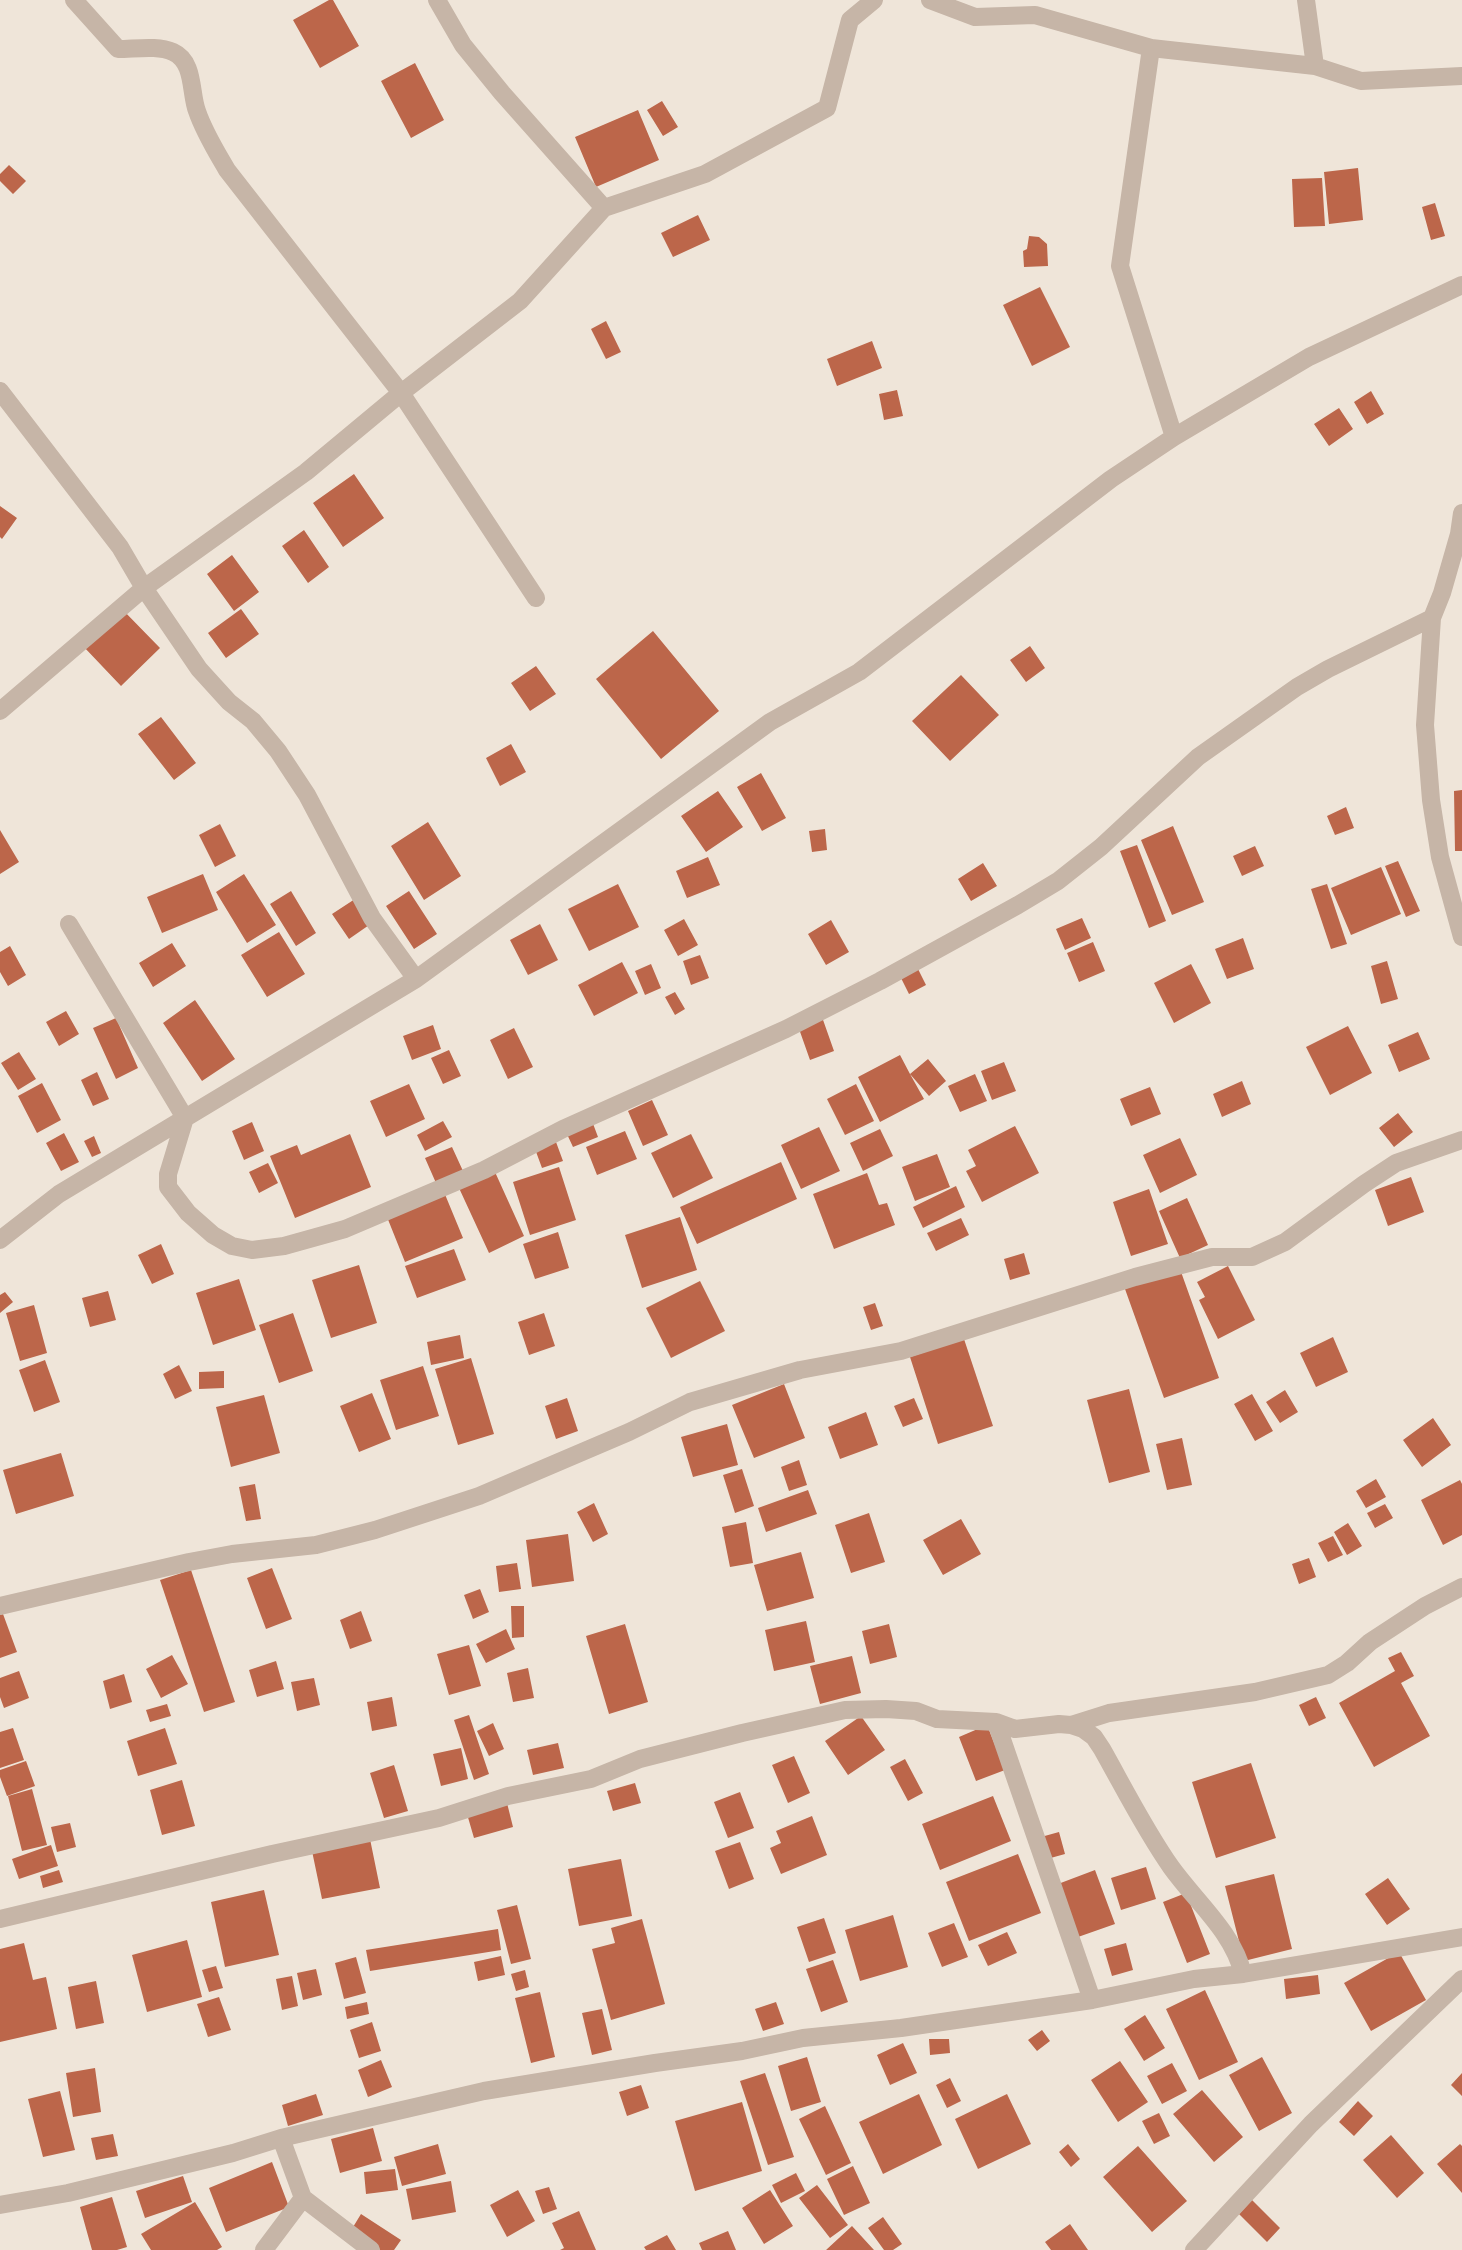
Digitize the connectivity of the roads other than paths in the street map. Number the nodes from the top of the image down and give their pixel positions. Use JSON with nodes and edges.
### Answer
{"nodes":[{"id":1,"x":74,"y":0,"type":"edge"},
{"id":2,"x":437,"y":0,"type":"edge"},
{"id":3,"x":874,"y":0,"type":"edge"},
{"id":4,"x":930,"y":0,"type":"edge"},
{"id":5,"x":1306,"y":0,"type":"edge"},
{"id":6,"x":1034,"y":8,"type":"edge"},
{"id":7,"x":1151,"y":48,"type":"junction"},
{"id":8,"x":1315,"y":66,"type":"junction"},
{"id":9,"x":1462,"y":76,"type":"edge"},
{"id":10,"x":604,"y":208,"type":"junction"},
{"id":11,"x":1462,"y":285,"type":"edge"},
{"id":12,"x":0,"y":391,"type":"edge"},
{"id":13,"x":401,"y":393,"type":"junction"},
{"id":14,"x":1174,"y":437,"type":"junction"},
{"id":15,"x":1462,"y":513,"type":"edge"},
{"id":16,"x":144,"y":588,"type":"junction"},
{"id":17,"x":536,"y":598,"type":"dead end"},
{"id":18,"x":1432,"y":618,"type":"junction"},
{"id":19,"x":0,"y":711,"type":"edge"},
{"id":20,"x":69,"y":924,"type":"dead end"},
{"id":21,"x":1462,"y":937,"type":"edge"},
{"id":22,"x":416,"y":979,"type":"junction"},
{"id":23,"x":185,"y":1118,"type":"junction"},
{"id":24,"x":1462,"y":1140,"type":"edge"},
{"id":25,"x":0,"y":1240,"type":"edge"},
{"id":26,"x":1462,"y":1587,"type":"edge"},
{"id":27,"x":0,"y":1606,"type":"edge"},
{"id":28,"x":996,"y":1722,"type":"junction"},
{"id":29,"x":1071,"y":1725,"type":"junction"},
{"id":30,"x":0,"y":1919,"type":"edge"},
{"id":31,"x":1462,"y":1937,"type":"edge"},
{"id":32,"x":1243,"y":1974,"type":"junction"},
{"id":33,"x":1462,"y":1979,"type":"edge"},
{"id":34,"x":1092,"y":2000,"type":"junction"},
{"id":35,"x":281,"y":2138,"type":"junction"},
{"id":36,"x":303,"y":2197,"type":"junction"},
{"id":37,"x":0,"y":2205,"type":"edge"},
{"id":38,"x":264,"y":2250,"type":"edge"},
{"id":39,"x":372,"y":2250,"type":"edge"},
{"id":40,"x":1194,"y":2250,"type":"edge"}],
"edges":[{"from":1,"to":13,"type":"street"},
{"from":2,"to":10,"type":"street"},
{"from":3,"to":10,"type":"street"},
{"from":4,"to":6,"type":"street"},
{"from":5,"to":8,"type":"street"},
{"from":6,"to":7,"type":"street"},
{"from":7,"to":8,"type":"street"},
{"from":7,"to":14,"type":"street"},
{"from":8,"to":9,"type":"street"},
{"from":10,"to":13,"type":"street"},
{"from":11,"to":14,"type":"street"},
{"from":12,"to":16,"type":"street"},
{"from":13,"to":16,"type":"street"},
{"from":13,"to":17,"type":"street"},
{"from":14,"to":22,"type":"street"},
{"from":15,"to":18,"type":"street"},
{"from":16,"to":19,"type":"street"},
{"from":16,"to":22,"type":"street"},
{"from":18,"to":21,"type":"street"},
{"from":18,"to":23,"type":"street"},
{"from":20,"to":23,"type":"street"},
{"from":22,"to":23,"type":"street"},
{"from":23,"to":25,"type":"street"},
{"from":24,"to":27,"type":"street"},
{"from":26,"to":29,"type":"street"},
{"from":28,"to":29,"type":"street"},
{"from":28,"to":30,"type":"street"},
{"from":28,"to":34,"type":"street"},
{"from":29,"to":32,"type":"street"},
{"from":31,"to":32,"type":"street"},
{"from":32,"to":34,"type":"street"},
{"from":33,"to":40,"type":"street"},
{"from":34,"to":35,"type":"street"},
{"from":35,"to":36,"type":"street"},
{"from":35,"to":37,"type":"street"},
{"from":36,"to":38,"type":"street"},
{"from":36,"to":39,"type":"street"}]}
